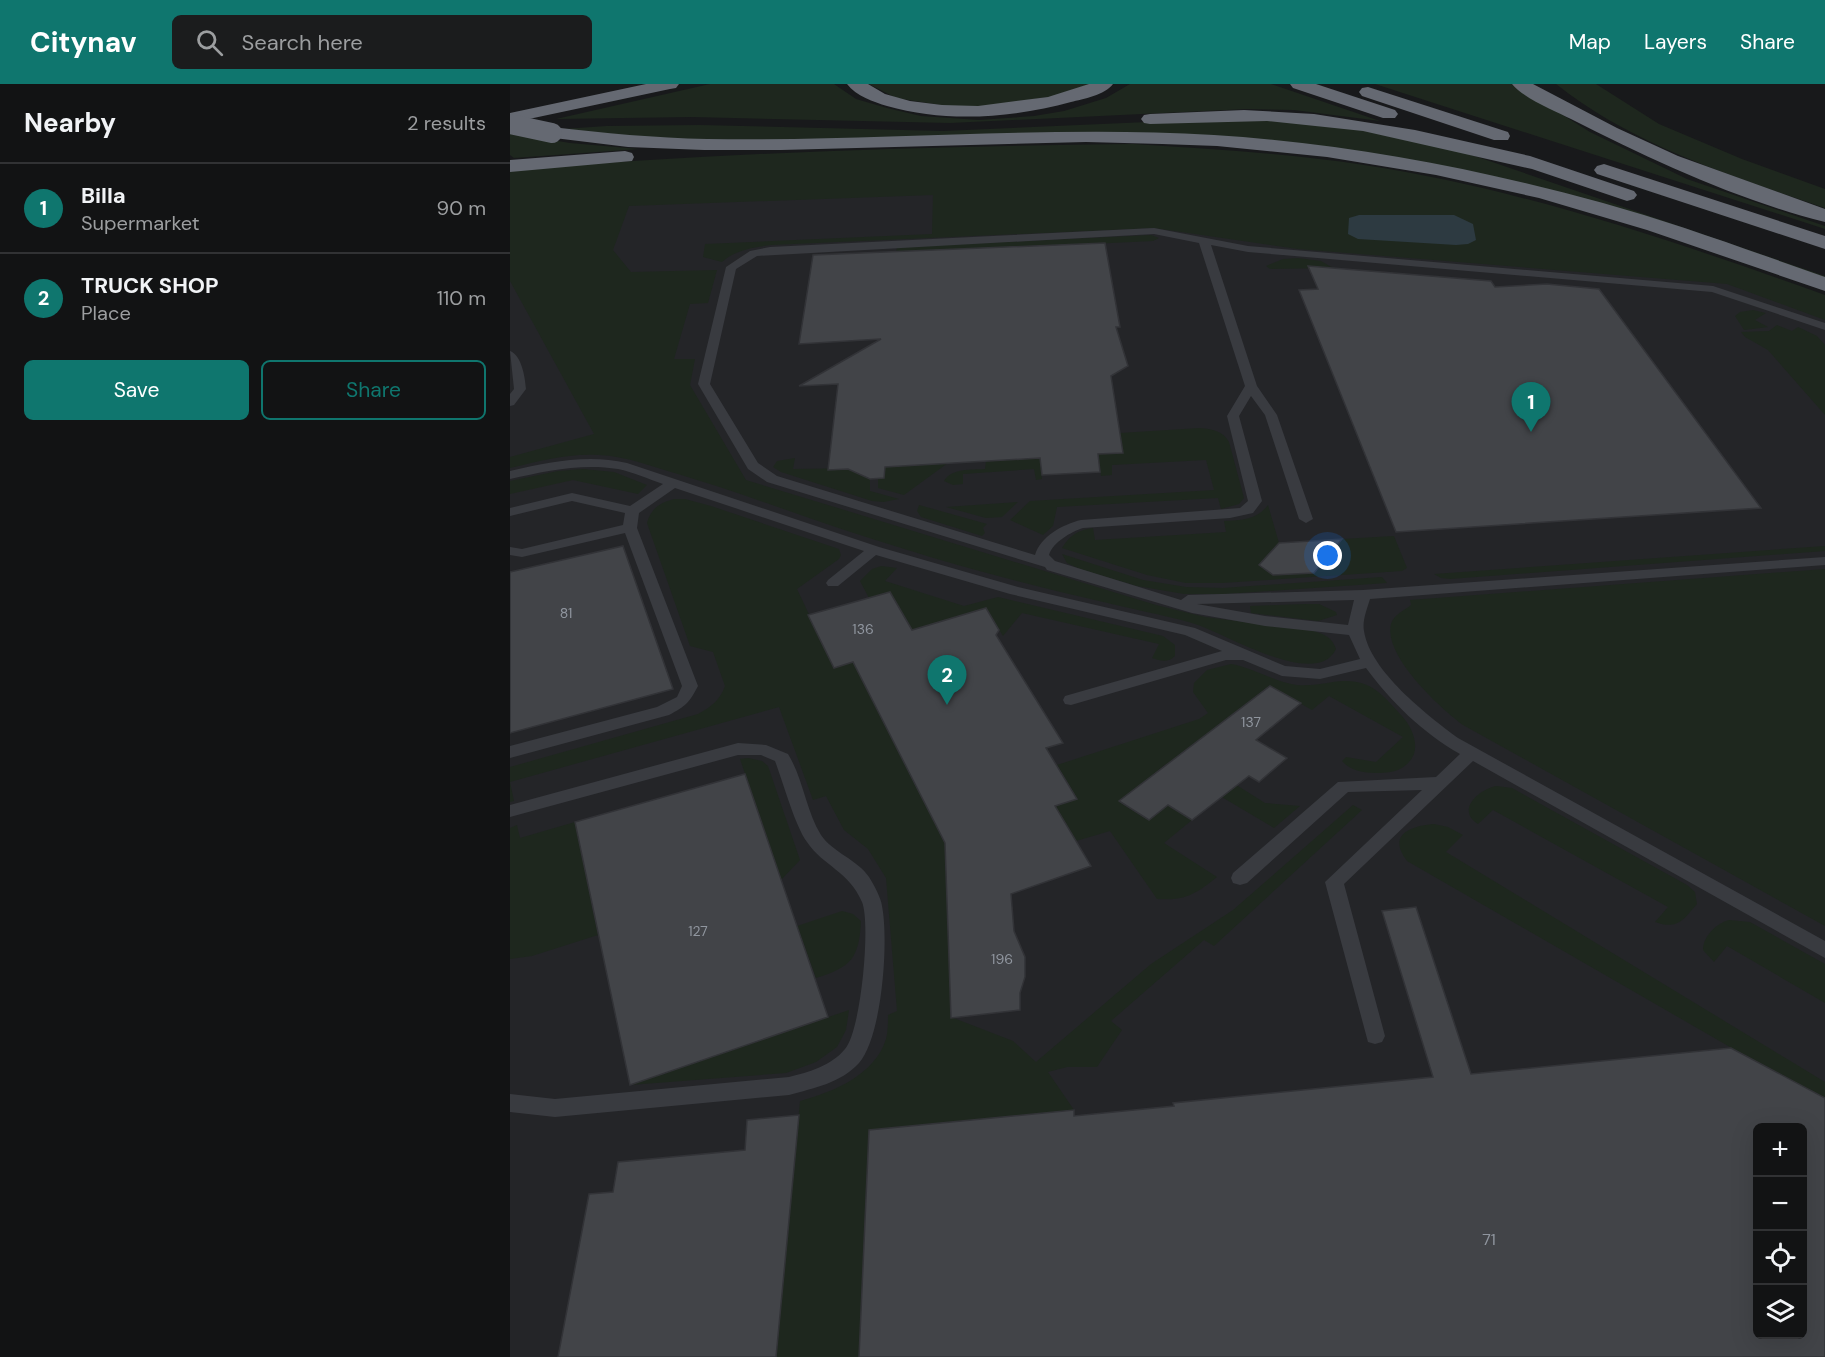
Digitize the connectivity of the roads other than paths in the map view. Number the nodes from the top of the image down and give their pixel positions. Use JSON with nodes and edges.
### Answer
{"nodes":[{"id":1,"x":619,"y":84,"type":"edge"},
{"id":2,"x":670,"y":84,"type":"edge"},
{"id":3,"x":856,"y":84,"type":"edge"},
{"id":4,"x":1104,"y":84,"type":"edge"},
{"id":5,"x":1299,"y":84,"type":"edge"},
{"id":6,"x":1344,"y":84,"type":"edge"},
{"id":7,"x":1521,"y":84,"type":"edge"},
{"id":8,"x":1539,"y":84,"type":"edge"},
{"id":9,"x":510,"y":106,"type":"edge"},
{"id":10,"x":510,"y":118,"type":"edge"},
{"id":11,"x":627,"y":122,"type":"dead end"},
{"id":12,"x":510,"y":124,"type":"edge"},
{"id":13,"x":818,"y":126,"type":"dead end"},
{"id":14,"x":510,"y":129,"type":"edge"},
{"id":15,"x":1617,"y":137,"type":"junction"},
{"id":16,"x":921,"y":141,"type":"junction"},
{"id":17,"x":510,"y":165,"type":"edge"},
{"id":18,"x":1542,"y":166,"type":"junction"},
{"id":19,"x":1825,"y":216,"type":"edge"},
{"id":20,"x":1204,"y":241,"type":"junction"},
{"id":21,"x":1825,"y":243,"type":"edge"},
{"id":22,"x":1825,"y":261,"type":"edge"},
{"id":23,"x":1825,"y":284,"type":"edge"},
{"id":24,"x":1825,"y":327,"type":"edge"},
{"id":25,"x":510,"y":355,"type":"edge"},
{"id":26,"x":1251,"y":386,"type":"junction"},
{"id":27,"x":510,"y":402,"type":"edge"},
{"id":28,"x":510,"y":475,"type":"edge"},
{"id":29,"x":674,"y":483,"type":"junction"},
{"id":30,"x":632,"y":511,"type":"junction"},
{"id":31,"x":510,"y":512,"type":"edge"},
{"id":32,"x":1306,"y":519,"type":"dead end"},
{"id":33,"x":630,"y":528,"type":"junction"},
{"id":34,"x":874,"y":550,"type":"junction"},
{"id":35,"x":510,"y":551,"type":"edge"},
{"id":36,"x":1825,"y":561,"type":"edge"},
{"id":37,"x":1052,"y":567,"type":"junction"},
{"id":38,"x":833,"y":583,"type":"dead end"},
{"id":39,"x":1363,"y":596,"type":"junction"},
{"id":40,"x":1151,"y":597,"type":"junction"},
{"id":41,"x":1355,"y":631,"type":"junction"},
{"id":42,"x":1246,"y":656,"type":"junction"},
{"id":43,"x":1368,"y":662,"type":"junction"},
{"id":44,"x":1071,"y":700,"type":"dead end"},
{"id":45,"x":510,"y":752,"type":"edge"},
{"id":46,"x":1472,"y":753,"type":"junction"},
{"id":47,"x":1437,"y":783,"type":"junction"},
{"id":48,"x":510,"y":811,"type":"edge"},
{"id":49,"x":1240,"y":879,"type":"dead end"},
{"id":50,"x":1825,"y":950,"type":"edge"},
{"id":51,"x":1375,"y":1036,"type":"dead end"},
{"id":52,"x":510,"y":1103,"type":"edge"}],
"edges":[{"from":1,"to":9,"type":"highway"},
{"from":2,"to":10,"type":"highway"},
{"from":3,"to":4,"type":"highway"},
{"from":5,"to":18,"type":"highway"},
{"from":6,"to":21,"type":"highway"},
{"from":7,"to":15,"type":"highway"},
{"from":8,"to":15,"type":"highway"},
{"from":11,"to":14,"type":"highway"},
{"from":12,"to":16,"type":"highway","bridge":true},
{"from":13,"to":18,"type":"highway"},
{"from":15,"to":19,"type":"highway"},
{"from":16,"to":17,"type":"highway"},
{"from":16,"to":23,"type":"highway"},
{"from":18,"to":22,"type":"highway"},
{"from":20,"to":24,"type":"lane"},
{"from":20,"to":26,"type":"lane"},
{"from":20,"to":37,"type":"lane"},
{"from":25,"to":27,"type":"lane"},
{"from":26,"to":32,"type":"lane"},
{"from":26,"to":37,"type":"lane"},
{"from":28,"to":29,"type":"lane"},
{"from":29,"to":30,"type":"lane"},
{"from":29,"to":34,"type":"lane"},
{"from":30,"to":31,"type":"lane"},
{"from":30,"to":33,"type":"lane"},
{"from":33,"to":35,"type":"lane"},
{"from":33,"to":45,"type":"lane"},
{"from":34,"to":38,"type":"lane"},
{"from":34,"to":42,"type":"lane"},
{"from":36,"to":39,"type":"lane"},
{"from":37,"to":40,"type":"lane"},
{"from":39,"to":40,"type":"lane"},
{"from":39,"to":41,"type":"lane"},
{"from":40,"to":41,"type":"lane"},
{"from":41,"to":43,"type":"lane"},
{"from":42,"to":43,"type":"lane"},
{"from":42,"to":44,"type":"lane"},
{"from":43,"to":46,"type":"lane"},
{"from":46,"to":47,"type":"lane"},
{"from":46,"to":50,"type":"lane"},
{"from":47,"to":49,"type":"lane"},
{"from":47,"to":51,"type":"lane"},
{"from":48,"to":52,"type":"lane"}]}
